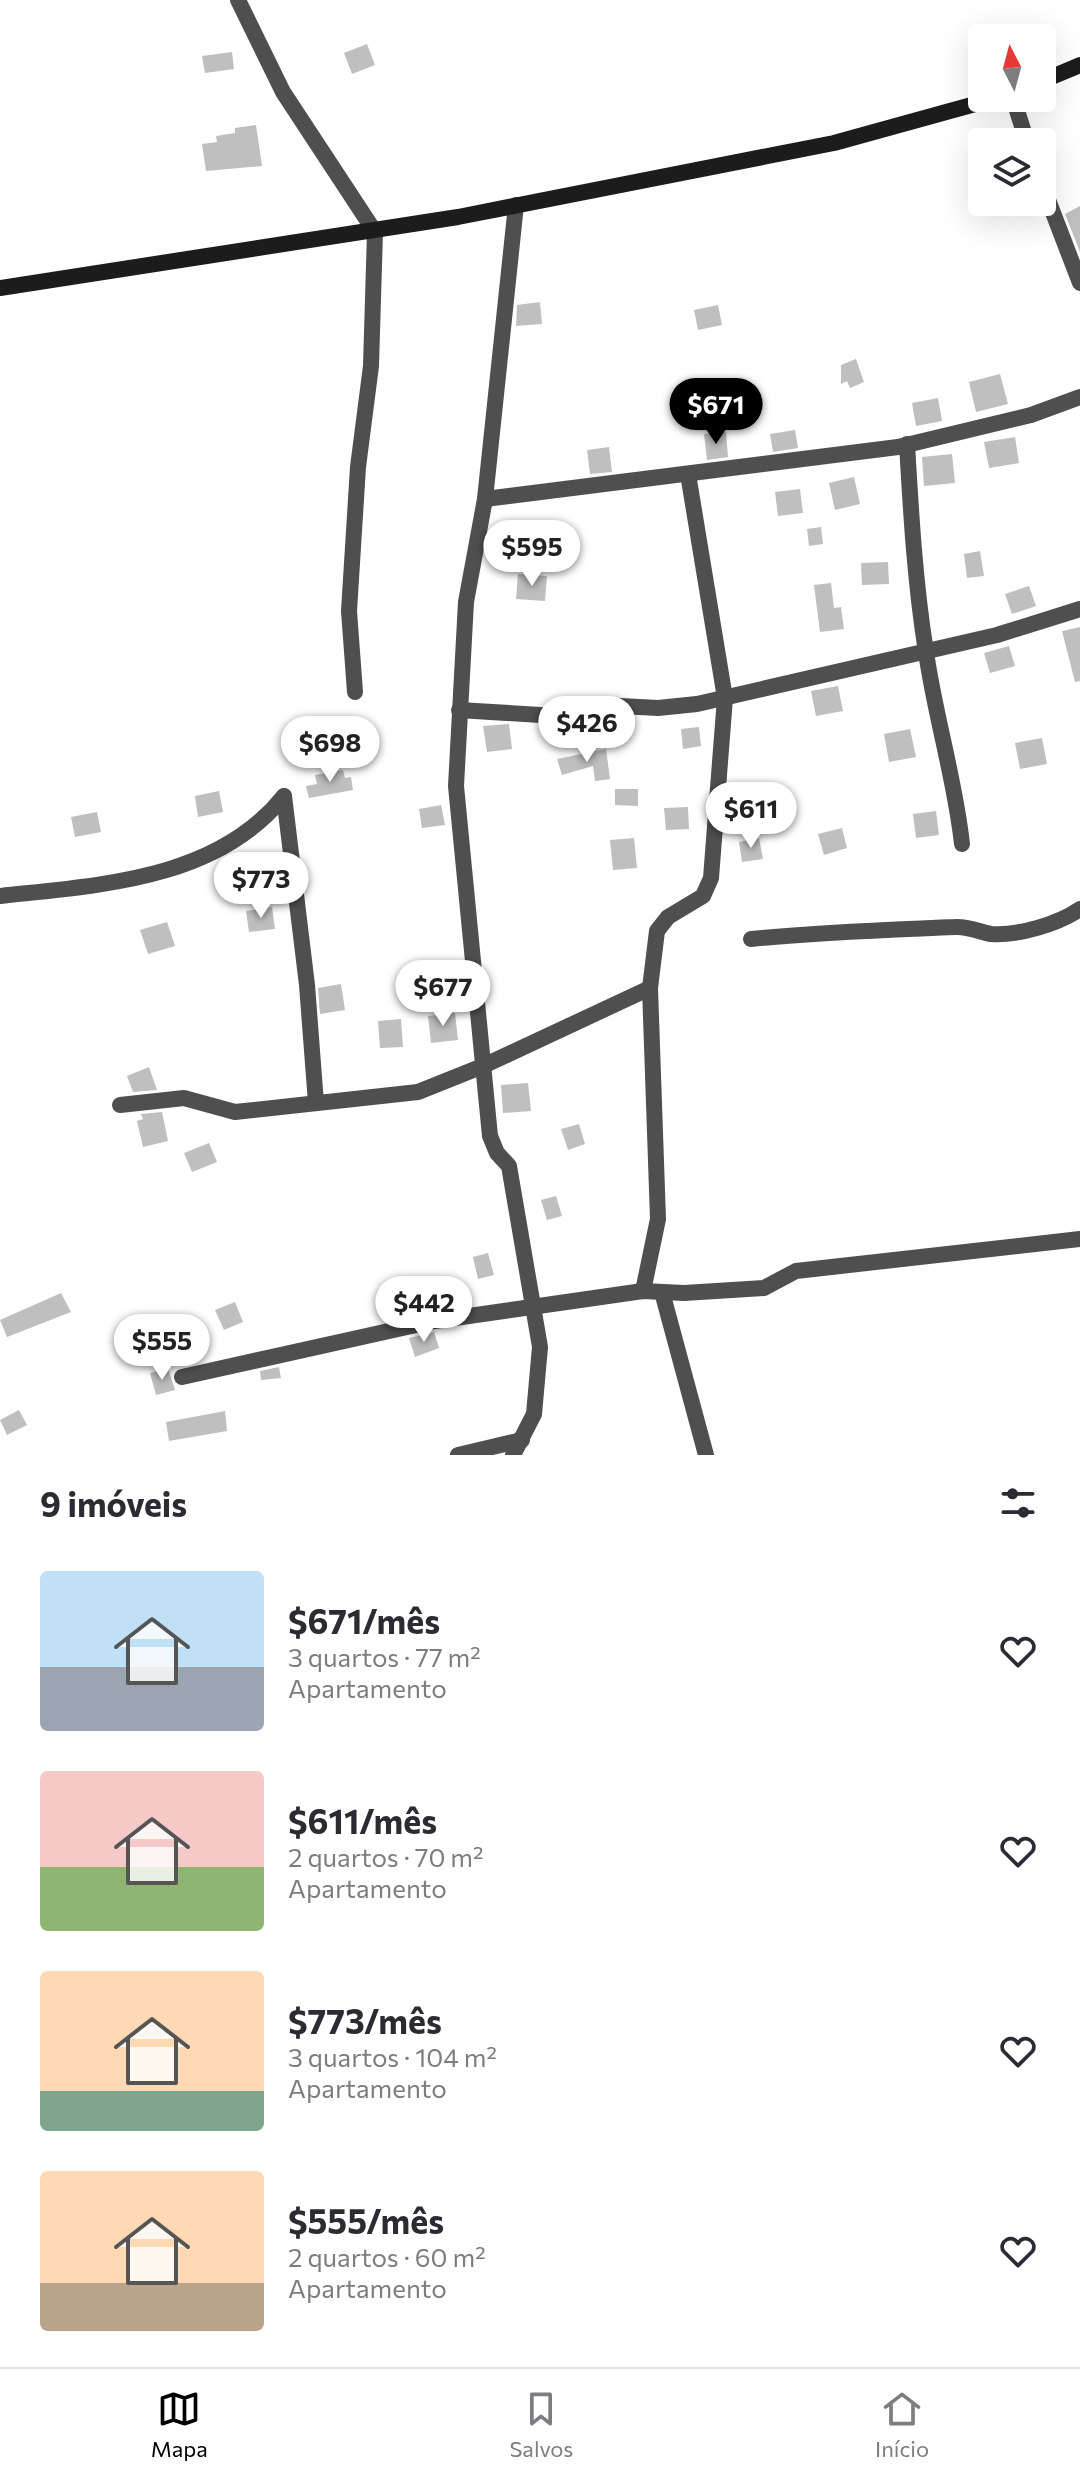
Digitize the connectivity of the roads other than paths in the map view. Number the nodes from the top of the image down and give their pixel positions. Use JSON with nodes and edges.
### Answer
{"nodes":[{"id":1,"x":238,"y":0,"type":"edge"},
{"id":2,"x":1080,"y":65,"type":"edge"},
{"id":3,"x":1056,"y":75,"type":"edge"},
{"id":4,"x":968,"y":106,"type":"edge"},
{"id":5,"x":516,"y":205,"type":"junction"},
{"id":6,"x":1054,"y":216,"type":"edge"},
{"id":7,"x":375,"y":232,"type":"junction"},
{"id":8,"x":1080,"y":283,"type":"edge"},
{"id":9,"x":0,"y":288,"type":"edge"},
{"id":10,"x":1080,"y":397,"type":"edge"},
{"id":11,"x":907,"y":444,"type":"junction"},
{"id":12,"x":688,"y":474,"type":"junction"},
{"id":13,"x":485,"y":499,"type":"junction"},
{"id":14,"x":1080,"y":609,"type":"edge"},
{"id":15,"x":926,"y":651,"type":"junction"},
{"id":16,"x":355,"y":692,"type":"dead end"},
{"id":17,"x":725,"y":698,"type":"junction"},
{"id":18,"x":459,"y":710,"type":"junction"},
{"id":19,"x":962,"y":844,"type":"dead end"},
{"id":20,"x":0,"y":896,"type":"edge"},
{"id":21,"x":1080,"y":909,"type":"edge"},
{"id":22,"x":751,"y":939,"type":"dead end"},
{"id":23,"x":650,"y":988,"type":"junction"},
{"id":24,"x":483,"y":1066,"type":"junction"},
{"id":25,"x":316,"y":1103,"type":"junction"},
{"id":26,"x":120,"y":1105,"type":"dead end"},
{"id":27,"x":1080,"y":1239,"type":"edge"},
{"id":28,"x":643,"y":1291,"type":"junction"},
{"id":29,"x":662,"y":1292,"type":"junction"},
{"id":30,"x":531,"y":1308,"type":"junction"},
{"id":31,"x":182,"y":1377,"type":"dead end"},
{"id":32,"x":522,"y":1440,"type":"junction"},
{"id":33,"x":458,"y":1455,"type":"edge"},
{"id":34,"x":513,"y":1455,"type":"edge"},
{"id":35,"x":706,"y":1455,"type":"edge"}],
"edges":[{"from":1,"to":7,"type":"street"},
{"from":2,"to":3,"type":"main road"},
{"from":4,"to":5,"type":"main road"},
{"from":5,"to":7,"type":"main road"},
{"from":5,"to":13,"type":"street"},
{"from":6,"to":8,"type":"street"},
{"from":7,"to":9,"type":"main road"},
{"from":7,"to":16,"type":"street"},
{"from":10,"to":11,"type":"street"},
{"from":11,"to":12,"type":"street"},
{"from":11,"to":15,"type":"street"},
{"from":12,"to":13,"type":"street"},
{"from":12,"to":17,"type":"street"},
{"from":13,"to":18,"type":"street"},
{"from":14,"to":15,"type":"street"},
{"from":15,"to":17,"type":"street"},
{"from":15,"to":19,"type":"street"},
{"from":17,"to":18,"type":"street"},
{"from":17,"to":23,"type":"street"},
{"from":18,"to":24,"type":"street"},
{"from":20,"to":25,"type":"street"},
{"from":21,"to":22,"type":"street"},
{"from":23,"to":24,"type":"street"},
{"from":23,"to":28,"type":"street"},
{"from":24,"to":25,"type":"street"},
{"from":24,"to":30,"type":"street"},
{"from":25,"to":26,"type":"street"},
{"from":27,"to":29,"type":"street"},
{"from":28,"to":29,"type":"street"},
{"from":28,"to":30,"type":"street"},
{"from":29,"to":35,"type":"street"},
{"from":30,"to":31,"type":"street"},
{"from":30,"to":32,"type":"street"},
{"from":32,"to":33,"type":"street"},
{"from":32,"to":34,"type":"street"}]}
